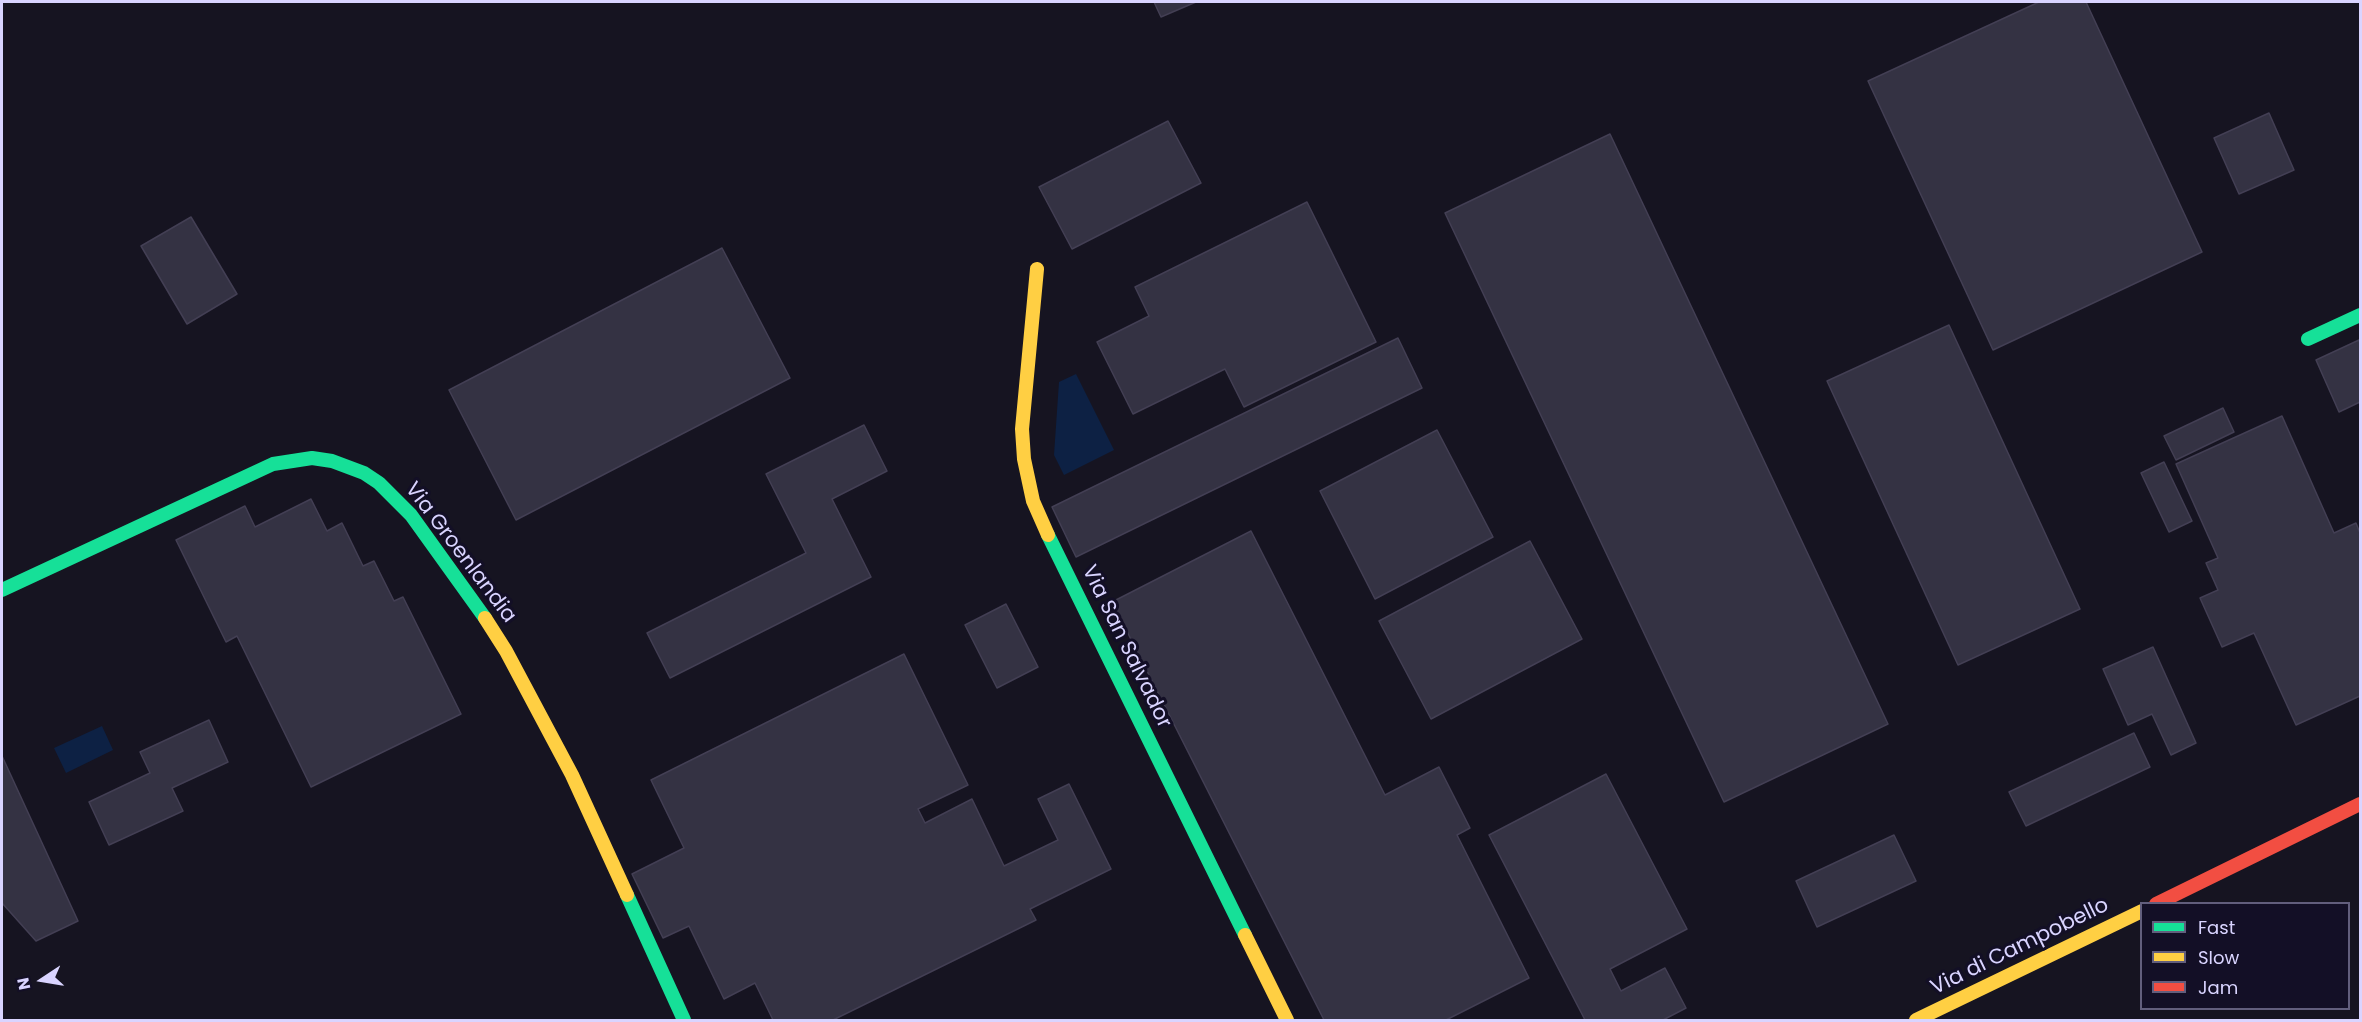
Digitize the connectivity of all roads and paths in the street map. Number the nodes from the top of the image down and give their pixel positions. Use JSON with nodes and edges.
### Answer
{"nodes":[{"id":1,"x":1037,"y":269,"type":"dead end"},
{"id":2,"x":2361,"y":315,"type":"edge"},
{"id":3,"x":2308,"y":339,"type":"dead end"},
{"id":4,"x":2,"y":590,"type":"edge"},
{"id":5,"x":2361,"y":804,"type":"edge"},
{"id":6,"x":2158,"y":902,"type":"edge"},
{"id":7,"x":2140,"y":911,"type":"edge"},
{"id":8,"x":684,"y":1020,"type":"edge"},
{"id":9,"x":1287,"y":1020,"type":"edge"},
{"id":10,"x":1916,"y":1020,"type":"edge"}],
"edges":[{"from":1,"to":9,"type":"street","name":"Via San Salvador"},
{"from":2,"to":3,"type":"street"},
{"from":4,"to":8,"type":"street","name":"Via Groenlandia"},
{"from":5,"to":6,"type":"street"},
{"from":7,"to":10,"type":"street","name":"Via di Campobello"}]}
